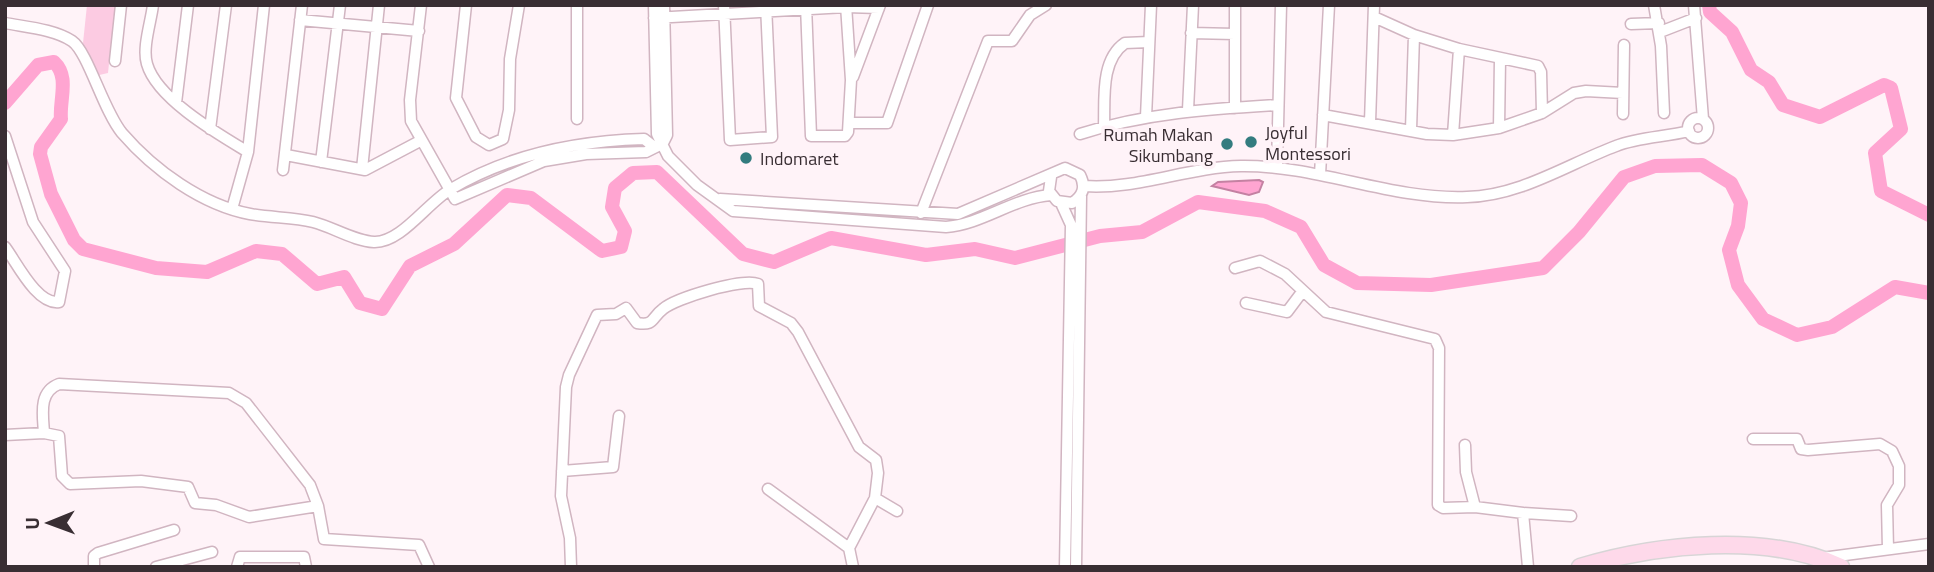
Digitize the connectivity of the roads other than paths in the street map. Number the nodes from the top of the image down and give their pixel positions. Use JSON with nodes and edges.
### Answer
{"nodes":[{"id":1,"x":121,"y":5,"type":"edge"},
{"id":2,"x":153,"y":5,"type":"edge"},
{"id":3,"x":188,"y":5,"type":"edge"},
{"id":4,"x":226,"y":5,"type":"edge"},
{"id":5,"x":251,"y":5,"type":"edge"},
{"id":6,"x":302,"y":5,"type":"edge"},
{"id":7,"x":340,"y":5,"type":"edge"},
{"id":8,"x":379,"y":5,"type":"edge"},
{"id":9,"x":421,"y":5,"type":"edge"},
{"id":10,"x":466,"y":5,"type":"edge"},
{"id":11,"x":519,"y":5,"type":"edge"},
{"id":12,"x":577,"y":5,"type":"edge"},
{"id":13,"x":654,"y":5,"type":"edge"},
{"id":14,"x":664,"y":5,"type":"edge"},
{"id":15,"x":928,"y":5,"type":"edge"},
{"id":16,"x":1046,"y":5,"type":"edge"},
{"id":17,"x":1151,"y":5,"type":"edge"},
{"id":18,"x":1192,"y":5,"type":"edge"},
{"id":19,"x":1235,"y":5,"type":"edge"},
{"id":20,"x":1281,"y":5,"type":"edge"},
{"id":21,"x":1329,"y":5,"type":"edge"},
{"id":22,"x":1374,"y":5,"type":"edge"},
{"id":23,"x":1654,"y":5,"type":"edge"},
{"id":24,"x":1694,"y":5,"type":"edge"},
{"id":25,"x":264,"y":6,"type":"edge"},
{"id":26,"x":846,"y":6,"type":"edge"},
{"id":27,"x":879,"y":7,"type":"edge"},
{"id":28,"x":766,"y":8,"type":"edge"},
{"id":29,"x":806,"y":8,"type":"edge"},
{"id":30,"x":724,"y":9,"type":"edge"},
{"id":31,"x":1374,"y":17,"type":"junction"},
{"id":32,"x":659,"y":18,"type":"junction"},
{"id":33,"x":1696,"y":18,"type":"junction"},
{"id":34,"x":300,"y":20,"type":"junction"},
{"id":35,"x":5,"y":23,"type":"edge"},
{"id":36,"x":338,"y":23,"type":"junction"},
{"id":37,"x":1631,"y":24,"type":"dead end"},
{"id":38,"x":376,"y":27,"type":"junction"},
{"id":39,"x":1659,"y":27,"type":"junction"},
{"id":40,"x":419,"y":31,"type":"junction"},
{"id":41,"x":1191,"y":33,"type":"junction"},
{"id":42,"x":1235,"y":34,"type":"junction"},
{"id":43,"x":1414,"y":36,"type":"junction"},
{"id":44,"x":1149,"y":42,"type":"junction"},
{"id":45,"x":1624,"y":45,"type":"dead end"},
{"id":46,"x":1459,"y":49,"type":"junction"},
{"id":47,"x":1500,"y":59,"type":"junction"},
{"id":48,"x":115,"y":61,"type":"dead end"},
{"id":49,"x":851,"y":80,"type":"junction"},
{"id":50,"x":1623,"y":93,"type":"junction"},
{"id":51,"x":176,"y":103,"type":"junction"},
{"id":52,"x":1278,"y":105,"type":"junction"},
{"id":53,"x":1235,"y":108,"type":"junction"},
{"id":54,"x":1188,"y":110,"type":"junction"},
{"id":55,"x":1542,"y":113,"type":"junction"},
{"id":56,"x":1664,"y":113,"type":"dead end"},
{"id":57,"x":1623,"y":114,"type":"dead end"},
{"id":58,"x":1323,"y":116,"type":"junction"},
{"id":59,"x":1146,"y":117,"type":"junction"},
{"id":60,"x":577,"y":119,"type":"dead end"},
{"id":61,"x":1703,"y":119,"type":"junction"},
{"id":62,"x":1370,"y":122,"type":"junction"},
{"id":63,"x":849,"y":123,"type":"junction"},
{"id":64,"x":1104,"y":126,"type":"junction"},
{"id":65,"x":1499,"y":128,"type":"junction"},
{"id":66,"x":210,"y":129,"type":"junction"},
{"id":67,"x":1411,"y":130,"type":"junction"},
{"id":68,"x":1689,"y":131,"type":"junction"},
{"id":69,"x":1080,"y":134,"type":"dead end"},
{"id":70,"x":1453,"y":135,"type":"junction"},
{"id":71,"x":5,"y":136,"type":"edge"},
{"id":72,"x":419,"y":141,"type":"junction"},
{"id":73,"x":584,"y":143,"type":"junction"},
{"id":74,"x":657,"y":146,"type":"junction"},
{"id":75,"x":248,"y":152,"type":"junction"},
{"id":76,"x":286,"y":155,"type":"junction"},
{"id":77,"x":586,"y":155,"type":"junction"},
{"id":78,"x":321,"y":162,"type":"junction"},
{"id":79,"x":1277,"y":166,"type":"junction"},
{"id":80,"x":362,"y":169,"type":"junction"},
{"id":81,"x":283,"y":170,"type":"dead end"},
{"id":82,"x":1321,"y":175,"type":"junction"},
{"id":83,"x":1051,"y":177,"type":"junction"},
{"id":84,"x":450,"y":190,"type":"junction"},
{"id":85,"x":1082,"y":191,"type":"junction"},
{"id":86,"x":1051,"y":195,"type":"junction"},
{"id":87,"x":720,"y":199,"type":"junction"},
{"id":88,"x":782,"y":201,"type":"junction"},
{"id":89,"x":1061,"y":203,"type":"junction"},
{"id":90,"x":232,"y":209,"type":"junction"},
{"id":91,"x":921,"y":213,"type":"junction"},
{"id":92,"x":783,"y":214,"type":"junction"},
{"id":93,"x":1076,"y":225,"type":"junction"},
{"id":94,"x":5,"y":247,"type":"edge"},
{"id":95,"x":1076,"y":253,"type":"junction"},
{"id":96,"x":1235,"y":268,"type":"dead end"},
{"id":97,"x":1302,"y":292,"type":"junction"},
{"id":98,"x":1247,"y":303,"type":"dead end"},
{"id":99,"x":619,"y":416,"type":"dead end"},
{"id":100,"x":44,"y":433,"type":"junction"},
{"id":101,"x":5,"y":435,"type":"edge"},
{"id":102,"x":1754,"y":439,"type":"dead end"},
{"id":103,"x":1465,"y":446,"type":"dead end"},
{"id":104,"x":562,"y":471,"type":"junction"},
{"id":105,"x":768,"y":489,"type":"dead end"},
{"id":106,"x":875,"y":498,"type":"junction"},
{"id":107,"x":318,"y":506,"type":"junction"},
{"id":108,"x":1475,"y":507,"type":"junction"},
{"id":109,"x":897,"y":510,"type":"dead end"},
{"id":110,"x":1523,"y":513,"type":"junction"},
{"id":111,"x":1571,"y":516,"type":"dead end"},
{"id":112,"x":174,"y":530,"type":"dead end"},
{"id":113,"x":1929,"y":544,"type":"edge"},
{"id":114,"x":849,"y":548,"type":"junction"},
{"id":115,"x":1888,"y":550,"type":"junction"},
{"id":116,"x":212,"y":552,"type":"dead end"},
{"id":117,"x":1821,"y":558,"type":"junction"},
{"id":118,"x":275,"y":561,"type":"edge"},
{"id":119,"x":94,"y":567,"type":"edge"},
{"id":120,"x":156,"y":567,"type":"edge"},
{"id":121,"x":237,"y":567,"type":"edge"},
{"id":122,"x":306,"y":567,"type":"edge"},
{"id":123,"x":429,"y":567,"type":"edge"},
{"id":124,"x":571,"y":567,"type":"edge"},
{"id":125,"x":853,"y":567,"type":"edge"},
{"id":126,"x":1065,"y":567,"type":"edge"},
{"id":127,"x":1076,"y":567,"type":"edge"},
{"id":128,"x":1528,"y":567,"type":"edge"},
{"id":129,"x":1580,"y":567,"type":"edge"},
{"id":130,"x":1841,"y":567,"type":"edge"}],
"edges":[{"from":1,"to":48,"type":"street"},
{"from":2,"to":51,"type":"street"},
{"from":3,"to":51,"type":"street"},
{"from":4,"to":66,"type":"street"},
{"from":5,"to":25,"type":"street"},
{"from":6,"to":34,"type":"street"},
{"from":7,"to":36,"type":"street"},
{"from":8,"to":38,"type":"street"},
{"from":9,"to":40,"type":"street"},
{"from":10,"to":11,"type":"street"},
{"from":12,"to":60,"type":"street"},
{"from":13,"to":32,"type":"street"},
{"from":14,"to":32,"type":"street"},
{"from":15,"to":63,"type":"street"},
{"from":16,"to":91,"type":"street"},
{"from":17,"to":44,"type":"street"},
{"from":18,"to":41,"type":"street"},
{"from":19,"to":42,"type":"street"},
{"from":20,"to":52,"type":"street"},
{"from":21,"to":58,"type":"street"},
{"from":22,"to":31,"type":"street"},
{"from":23,"to":39,"type":"street"},
{"from":24,"to":33,"type":"street"},
{"from":25,"to":75,"type":"street"},
{"from":26,"to":27,"type":"street"},
{"from":26,"to":29,"type":"street"},
{"from":26,"to":49,"type":"street"},
{"from":27,"to":49,"type":"street"},
{"from":28,"to":29,"type":"street"},
{"from":28,"to":30,"type":"street"},
{"from":28,"to":30,"type":"street"},
{"from":29,"to":63,"type":"street"},
{"from":30,"to":32,"type":"street"},
{"from":31,"to":43,"type":"street"},
{"from":31,"to":62,"type":"street"},
{"from":32,"to":74,"type":"street"},
{"from":33,"to":39,"type":"street"},
{"from":33,"to":61,"type":"street"},
{"from":34,"to":36,"type":"street"},
{"from":34,"to":76,"type":"street"},
{"from":35,"to":90,"type":"street"},
{"from":36,"to":38,"type":"street"},
{"from":36,"to":78,"type":"street"},
{"from":37,"to":39,"type":"street"},
{"from":38,"to":40,"type":"street"},
{"from":38,"to":80,"type":"street"},
{"from":39,"to":56,"type":"street"},
{"from":40,"to":72,"type":"street"},
{"from":41,"to":42,"type":"street"},
{"from":41,"to":54,"type":"street"},
{"from":42,"to":53,"type":"street"},
{"from":43,"to":46,"type":"street"},
{"from":43,"to":67,"type":"street"},
{"from":44,"to":59,"type":"street"},
{"from":44,"to":64,"type":"street"},
{"from":45,"to":50,"type":"street"},
{"from":46,"to":47,"type":"street"},
{"from":46,"to":70,"type":"street"},
{"from":47,"to":55,"type":"street"},
{"from":47,"to":65,"type":"street"},
{"from":49,"to":63,"type":"street"},
{"from":50,"to":55,"type":"street"},
{"from":50,"to":57,"type":"street"},
{"from":51,"to":66,"type":"street"},
{"from":52,"to":53,"type":"street"},
{"from":52,"to":79,"type":"street"},
{"from":53,"to":54,"type":"street"},
{"from":54,"to":59,"type":"street"},
{"from":55,"to":65,"type":"street"},
{"from":58,"to":62,"type":"street"},
{"from":58,"to":82,"type":"street"},
{"from":59,"to":64,"type":"street"},
{"from":61,"to":68,"type":"street"},
{"from":61,"to":68,"type":"street"},
{"from":62,"to":67,"type":"street"},
{"from":64,"to":69,"type":"street"},
{"from":65,"to":70,"type":"street"},
{"from":66,"to":75,"type":"street"},
{"from":67,"to":70,"type":"street"},
{"from":68,"to":82,"type":"street"},
{"from":71,"to":94,"type":"street"},
{"from":72,"to":80,"type":"street"},
{"from":72,"to":84,"type":"street"},
{"from":73,"to":74,"type":"street"},
{"from":73,"to":77,"type":"street"},
{"from":73,"to":84,"type":"street"},
{"from":74,"to":77,"type":"street"},
{"from":74,"to":87,"type":"street"},
{"from":75,"to":90,"type":"street"},
{"from":76,"to":78,"type":"street"},
{"from":76,"to":81,"type":"street"},
{"from":77,"to":84,"type":"street"},
{"from":78,"to":80,"type":"street"},
{"from":79,"to":82,"type":"street"},
{"from":79,"to":85,"type":"street"},
{"from":83,"to":85,"type":"street"},
{"from":83,"to":86,"type":"street"},
{"from":83,"to":91,"type":"street"},
{"from":84,"to":90,"type":"street"},
{"from":85,"to":89,"type":"street"},
{"from":85,"to":93,"type":"street"},
{"from":86,"to":89,"type":"street"},
{"from":86,"to":92,"type":"street"},
{"from":87,"to":88,"type":"street"},
{"from":87,"to":92,"type":"street"},
{"from":88,"to":91,"type":"street"},
{"from":88,"to":92,"type":"street"},
{"from":89,"to":93,"type":"street"},
{"from":93,"to":95,"type":"street"},
{"from":95,"to":126,"type":"street"},
{"from":95,"to":127,"type":"street"},
{"from":96,"to":97,"type":"street"},
{"from":97,"to":98,"type":"street"},
{"from":97,"to":108,"type":"street"},
{"from":99,"to":104,"type":"street"},
{"from":100,"to":101,"type":"street"},
{"from":100,"to":107,"type":"street"},
{"from":100,"to":107,"type":"street"},
{"from":102,"to":115,"type":"street"},
{"from":103,"to":108,"type":"street"},
{"from":104,"to":106,"type":"street"},
{"from":104,"to":124,"type":"street"},
{"from":105,"to":114,"type":"street"},
{"from":106,"to":109,"type":"street"},
{"from":106,"to":114,"type":"street"},
{"from":107,"to":123,"type":"street"},
{"from":108,"to":110,"type":"street"},
{"from":110,"to":111,"type":"street"},
{"from":110,"to":128,"type":"street"},
{"from":112,"to":119,"type":"street"},
{"from":113,"to":115,"type":"street"},
{"from":114,"to":125,"type":"street"},
{"from":115,"to":117,"type":"street"},
{"from":116,"to":120,"type":"street"},
{"from":117,"to":129,"type":"main road"},
{"from":117,"to":130,"type":"main road"},
{"from":118,"to":121,"type":"street"},
{"from":118,"to":122,"type":"street"}]}
